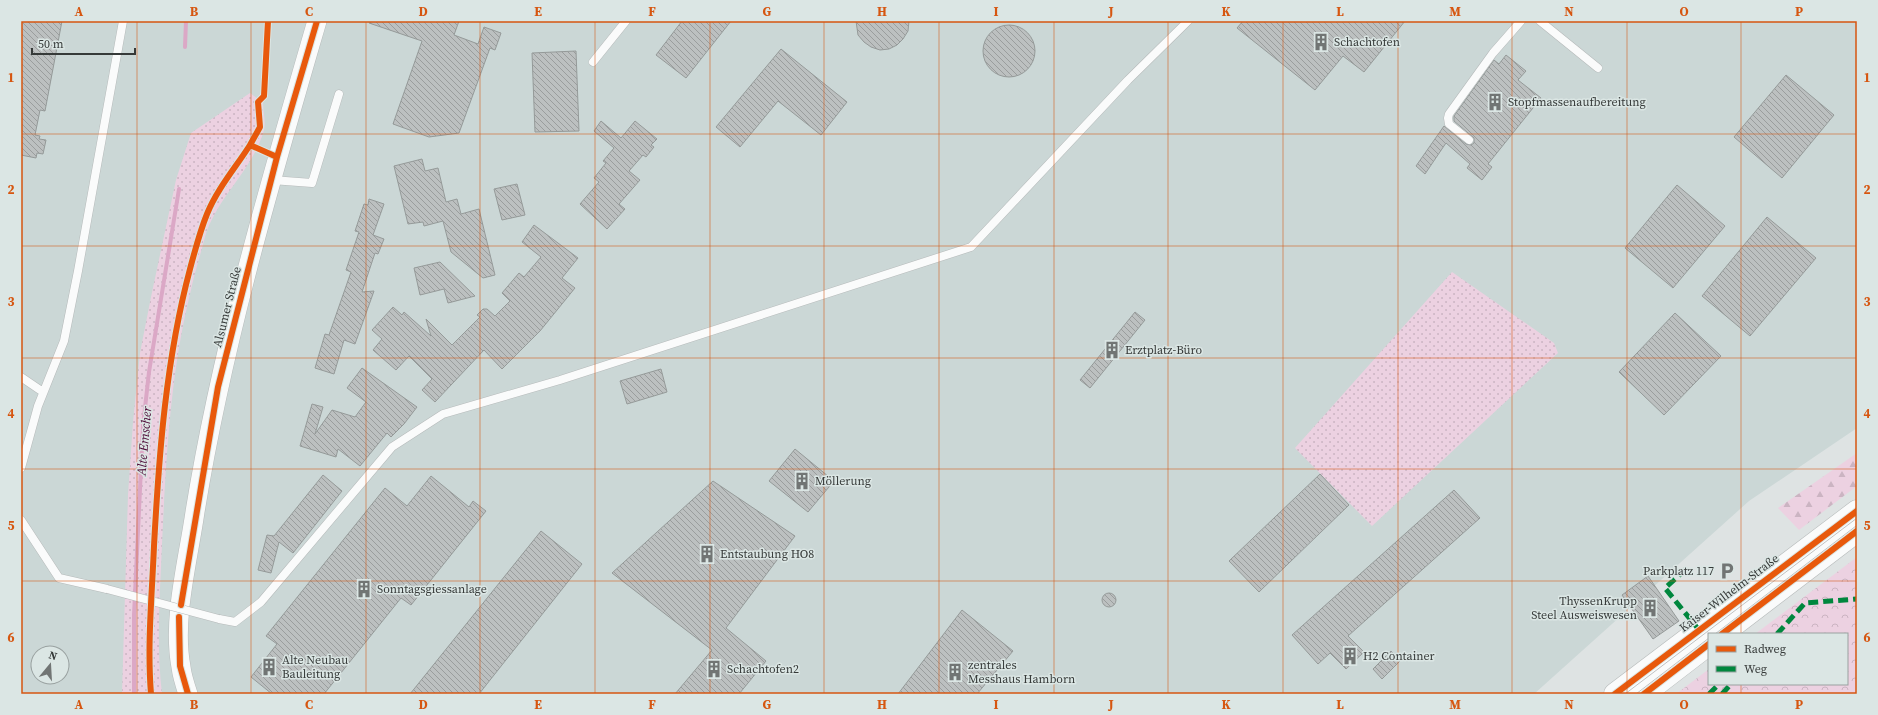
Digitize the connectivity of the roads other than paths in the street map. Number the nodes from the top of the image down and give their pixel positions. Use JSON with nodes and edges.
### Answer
{"nodes":[{"id":1,"x":123,"y":21,"type":"edge"},
{"id":2,"x":317,"y":21,"type":"edge"},
{"id":3,"x":626,"y":21,"type":"edge"},
{"id":4,"x":1188,"y":21,"type":"edge"},
{"id":5,"x":1521,"y":21,"type":"edge"},
{"id":6,"x":1540,"y":21,"type":"edge"},
{"id":7,"x":593,"y":62,"type":"dead end"},
{"id":8,"x":1598,"y":68,"type":"dead end"},
{"id":9,"x":339,"y":94,"type":"dead end"},
{"id":10,"x":1469,"y":140,"type":"dead end"},
{"id":11,"x":271,"y":180,"type":"junction"},
{"id":12,"x":21,"y":377,"type":"edge"},
{"id":13,"x":44,"y":392,"type":"junction"},
{"id":14,"x":21,"y":468,"type":"edge"},
{"id":15,"x":1857,"y":510,"type":"edge"},
{"id":16,"x":21,"y":520,"type":"edge"},
{"id":17,"x":1857,"y":531,"type":"edge"},
{"id":18,"x":1723,"y":633,"type":"edge"},
{"id":19,"x":1708,"y":645,"type":"edge"},
{"id":20,"x":188,"y":694,"type":"edge"},
{"id":21,"x":1615,"y":694,"type":"edge"},
{"id":22,"x":1644,"y":694,"type":"edge"}],
"edges":[{"from":1,"to":13,"type":"lane"},
{"from":2,"to":11,"type":"street","name":"Alsumer Straße"},
{"from":3,"to":7,"type":"lane"},
{"from":4,"to":16,"type":"lane","bridge":true},
{"from":5,"to":10,"type":"lane"},
{"from":6,"to":8,"type":"lane"},
{"from":9,"to":11,"type":"lane"},
{"from":11,"to":20,"type":"street","name":"Alsumer Straße"},
{"from":12,"to":13,"type":"lane"},
{"from":13,"to":14,"type":"lane"},
{"from":15,"to":21,"type":"main road","name":"Kaiser-Wilhelm-Straße"},
{"from":17,"to":18,"type":"main road"},
{"from":19,"to":22,"type":"main road"}]}
